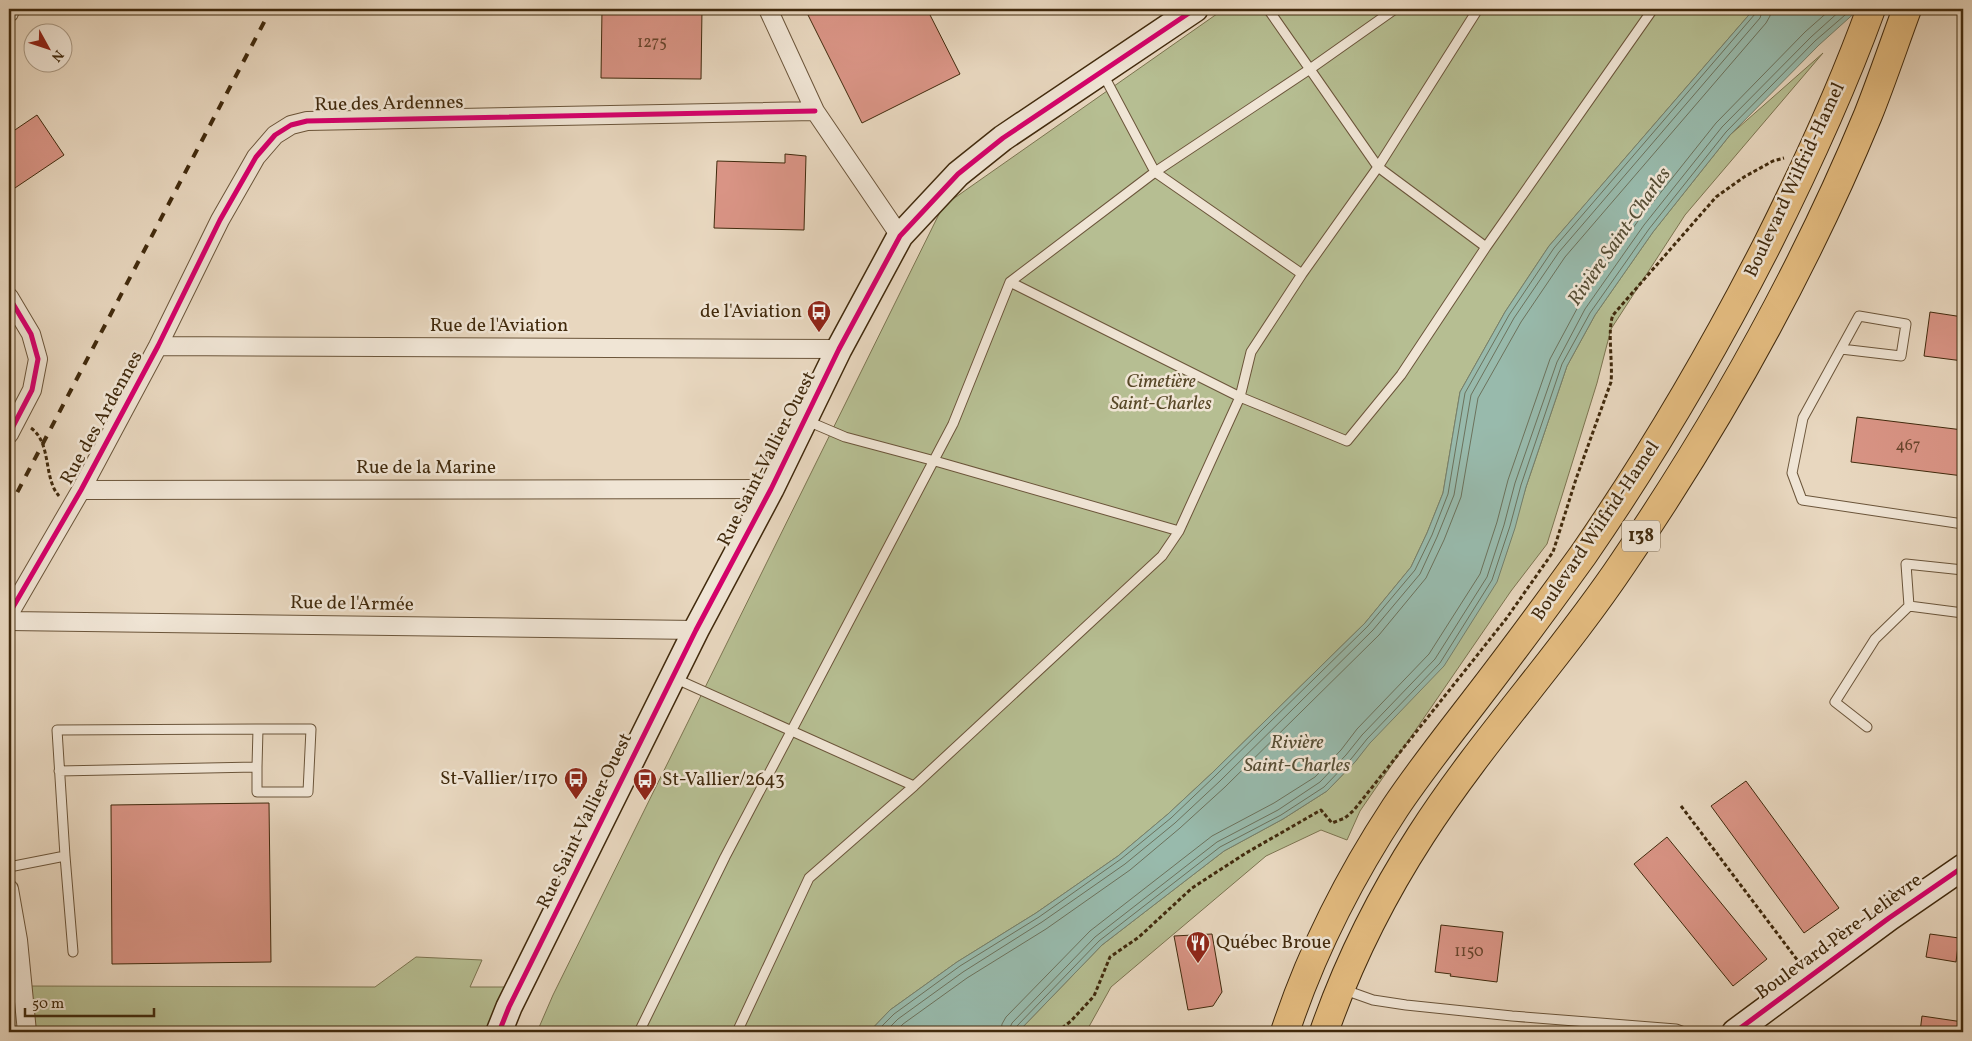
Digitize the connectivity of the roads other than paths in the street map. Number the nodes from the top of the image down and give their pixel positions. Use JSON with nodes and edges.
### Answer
{"nodes":[{"id":1,"x":10,"y":9,"type":"edge"},
{"id":2,"x":768,"y":9,"type":"edge"},
{"id":3,"x":1195,"y":9,"type":"edge"},
{"id":4,"x":1268,"y":9,"type":"edge"},
{"id":5,"x":1394,"y":9,"type":"edge"},
{"id":6,"x":1478,"y":9,"type":"edge"},
{"id":7,"x":1640,"y":9,"type":"edge"},
{"id":8,"x":1907,"y":9,"type":"edge"},
{"id":9,"x":1870,"y":11,"type":"edge"},
{"id":10,"x":9,"y":12,"type":"edge"},
{"id":11,"x":1651,"y":12,"type":"edge"},
{"id":12,"x":1310,"y":69,"type":"junction"},
{"id":13,"x":1102,"y":72,"type":"junction"},
{"id":14,"x":815,"y":111,"type":"junction"},
{"id":15,"x":1378,"y":167,"type":"junction"},
{"id":16,"x":1155,"y":172,"type":"junction"},
{"id":17,"x":900,"y":236,"type":"junction"},
{"id":18,"x":1486,"y":247,"type":"junction"},
{"id":19,"x":1302,"y":274,"type":"junction"},
{"id":20,"x":1010,"y":282,"type":"junction"},
{"id":21,"x":9,"y":297,"type":"edge"},
{"id":22,"x":158,"y":346,"type":"junction"},
{"id":23,"x":840,"y":349,"type":"junction"},
{"id":24,"x":1841,"y":349,"type":"junction"},
{"id":25,"x":1240,"y":397,"type":"junction"},
{"id":26,"x":805,"y":420,"type":"junction"},
{"id":27,"x":9,"y":434,"type":"edge"},
{"id":28,"x":935,"y":461,"type":"junction"},
{"id":29,"x":771,"y":489,"type":"junction"},
{"id":30,"x":80,"y":490,"type":"junction"},
{"id":31,"x":1963,"y":524,"type":"edge"},
{"id":32,"x":1178,"y":531,"type":"junction"},
{"id":33,"x":1963,"y":570,"type":"edge"},
{"id":34,"x":1909,"y":606,"type":"junction"},
{"id":35,"x":1963,"y":613,"type":"edge"},
{"id":36,"x":9,"y":614,"type":"edge"},
{"id":37,"x":9,"y":621,"type":"edge"},
{"id":38,"x":696,"y":630,"type":"junction"},
{"id":39,"x":672,"y":677,"type":"junction"},
{"id":40,"x":1867,"y":727,"type":"dead end"},
{"id":41,"x":258,"y":729,"type":"junction"},
{"id":42,"x":792,"y":730,"type":"junction"},
{"id":43,"x":257,"y":767,"type":"junction"},
{"id":44,"x":58,"y":771,"type":"junction"},
{"id":45,"x":914,"y":786,"type":"junction"},
{"id":46,"x":65,"y":856,"type":"junction"},
{"id":47,"x":9,"y":867,"type":"edge"},
{"id":48,"x":1963,"y":867,"type":"edge"},
{"id":49,"x":9,"y":889,"type":"edge"},
{"id":50,"x":73,"y":952,"type":"dead end"},
{"id":51,"x":1340,"y":988,"type":"junction"},
{"id":52,"x":27,"y":1032,"type":"edge"},
{"id":53,"x":499,"y":1032,"type":"edge"},
{"id":54,"x":639,"y":1032,"type":"edge"},
{"id":55,"x":737,"y":1032,"type":"edge"},
{"id":56,"x":1285,"y":1032,"type":"edge"},
{"id":57,"x":1324,"y":1032,"type":"edge"},
{"id":58,"x":1684,"y":1032,"type":"edge"},
{"id":59,"x":1735,"y":1032,"type":"edge"}],
"edges":[{"from":1,"to":10,"type":"street"},
{"from":2,"to":14,"type":"street"},
{"from":3,"to":13,"type":"street","name":"Rue Saint-Vallier Ouest"},
{"from":4,"to":12,"type":"lane"},
{"from":5,"to":12,"type":"lane"},
{"from":6,"to":15,"type":"lane"},
{"from":7,"to":11,"type":"lane"},
{"from":8,"to":51,"type":"main road","name":"Boulevard Wilfrid-Hamel","number":"138"},
{"from":9,"to":56,"type":"main road","name":"Boulevard Wilfrid-Hamel","number":"138"},
{"from":11,"to":18,"type":"lane"},
{"from":12,"to":15,"type":"lane"},
{"from":12,"to":16,"type":"lane"},
{"from":13,"to":16,"type":"lane"},
{"from":13,"to":17,"type":"street","name":"Rue Saint-Vallier Ouest"},
{"from":14,"to":17,"type":"street"},
{"from":14,"to":22,"type":"street","name":"Rue des Ardennes"},
{"from":15,"to":18,"type":"lane"},
{"from":15,"to":19,"type":"lane"},
{"from":16,"to":19,"type":"lane"},
{"from":16,"to":20,"type":"lane"},
{"from":17,"to":23,"type":"street","name":"Rue Saint-Vallier Ouest"},
{"from":18,"to":25,"type":"lane"},
{"from":19,"to":25,"type":"lane"},
{"from":20,"to":25,"type":"lane"},
{"from":20,"to":28,"type":"lane"},
{"from":21,"to":27,"type":"street"},
{"from":22,"to":23,"type":"street","name":"Rue de l'Aviation"},
{"from":22,"to":30,"type":"street","name":"Rue des Ardennes"},
{"from":23,"to":26,"type":"street","name":"Rue Saint-Vallier Ouest"},
{"from":24,"to":24,"type":"lane"},
{"from":24,"to":31,"type":"lane"},
{"from":25,"to":32,"type":"lane"},
{"from":26,"to":28,"type":"lane"},
{"from":26,"to":29,"type":"street","name":"Rue Saint-Vallier Ouest"},
{"from":28,"to":32,"type":"lane"},
{"from":28,"to":42,"type":"lane"},
{"from":29,"to":30,"type":"street","name":"Rue de la Marine"},
{"from":29,"to":38,"type":"street","name":"Rue Saint-Vallier Ouest"},
{"from":30,"to":36,"type":"street","name":"Rue des Ardennes"},
{"from":32,"to":45,"type":"lane"},
{"from":33,"to":34,"type":"lane"},
{"from":34,"to":35,"type":"lane"},
{"from":34,"to":40,"type":"lane"},
{"from":37,"to":38,"type":"street","name":"Rue de l'Armée"},
{"from":38,"to":39,"type":"street","name":"Rue Saint-Vallier Ouest"},
{"from":39,"to":42,"type":"lane"},
{"from":39,"to":53,"type":"street","name":"Rue Saint-Vallier Ouest"},
{"from":41,"to":43,"type":"lane"},
{"from":41,"to":43,"type":"lane"},
{"from":41,"to":44,"type":"lane"},
{"from":42,"to":45,"type":"lane"},
{"from":42,"to":54,"type":"lane"},
{"from":43,"to":44,"type":"lane"},
{"from":44,"to":46,"type":"lane"},
{"from":45,"to":55,"type":"lane"},
{"from":46,"to":47,"type":"lane"},
{"from":46,"to":50,"type":"lane"},
{"from":48,"to":59,"type":"street","name":"Boulevard Père-Lelièvre"},
{"from":49,"to":52,"type":"street"},
{"from":51,"to":57,"type":"main road","name":"Boulevard Wilfrid-Hamel","number":"138"},
{"from":51,"to":58,"type":"lane"}]}
